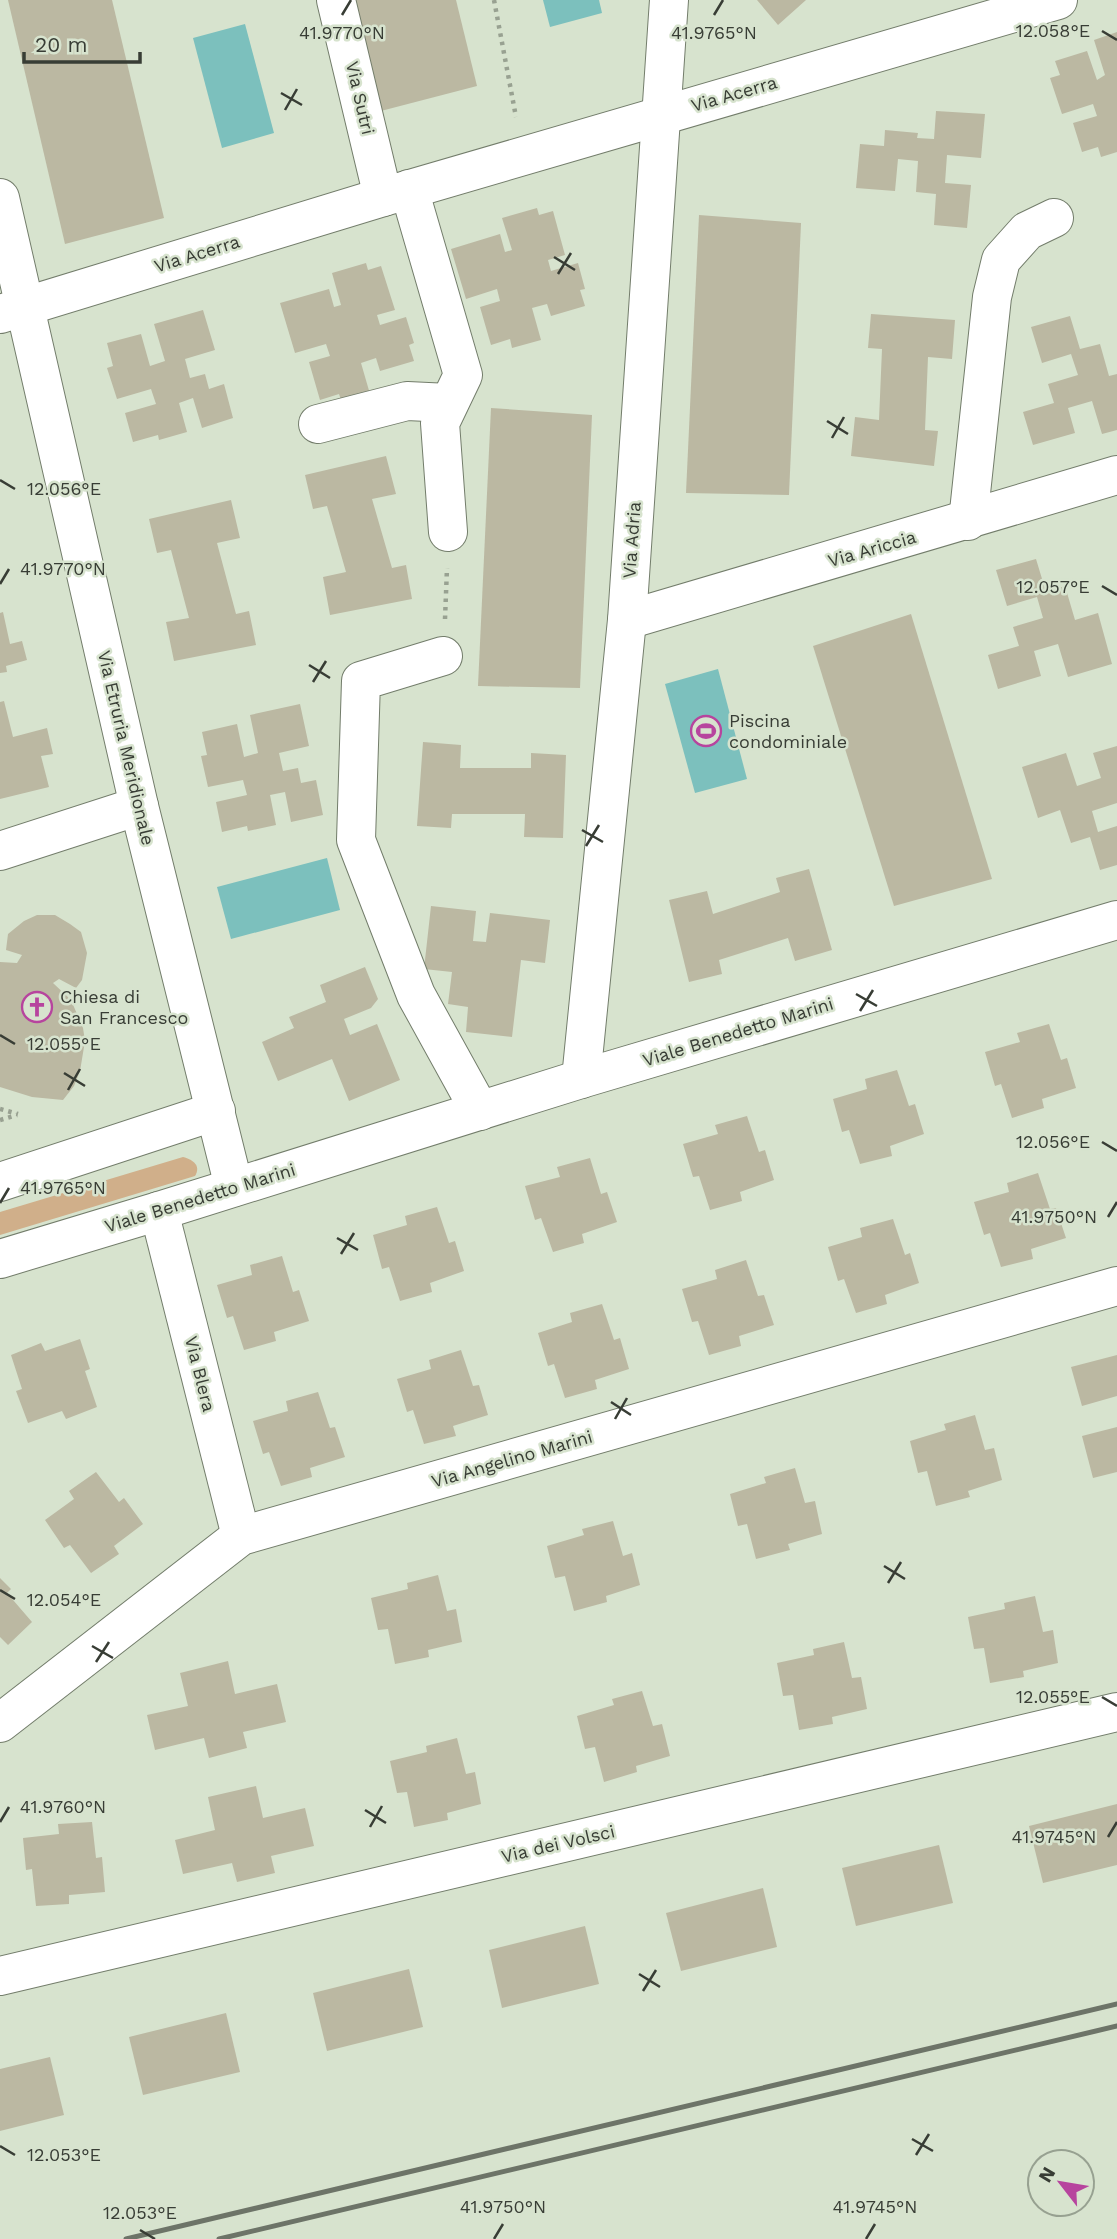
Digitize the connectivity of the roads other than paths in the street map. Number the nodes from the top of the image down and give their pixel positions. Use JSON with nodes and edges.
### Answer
{"nodes":[{"id":1,"x":336,"y":0,"type":"edge"},
{"id":2,"x":669,"y":0,"type":"edge"},
{"id":3,"x":1050,"y":1,"type":"edge"},
{"id":4,"x":660,"y":115,"type":"junction"},
{"id":5,"x":396,"y":193,"type":"junction"},
{"id":6,"x":0,"y":198,"type":"edge"},
{"id":7,"x":1054,"y":218,"type":"dead end"},
{"id":8,"x":13,"y":311,"type":"edge"},
{"id":9,"x":449,"y":403,"type":"junction"},
{"id":10,"x":318,"y":424,"type":"dead end"},
{"id":11,"x":1117,"y":475,"type":"edge"},
{"id":12,"x":968,"y":521,"type":"junction"},
{"id":13,"x":448,"y":532,"type":"road end"},
{"id":14,"x":627,"y":620,"type":"junction"},
{"id":15,"x":443,"y":656,"type":"road end"},
{"id":16,"x":139,"y":806,"type":"junction"},
{"id":17,"x":0,"y":851,"type":"edge"},
{"id":18,"x":1117,"y":920,"type":"edge"},
{"id":19,"x":581,"y":1079,"type":"junction"},
{"id":20,"x":216,"y":1111,"type":"junction"},
{"id":21,"x":480,"y":1111,"type":"junction"},
{"id":22,"x":0,"y":1182,"type":"edge"},
{"id":23,"x":234,"y":1187,"type":"junction"},
{"id":24,"x":159,"y":1212,"type":"junction"},
{"id":25,"x":0,"y":1259,"type":"edge"},
{"id":26,"x":1117,"y":1286,"type":"edge"},
{"id":27,"x":241,"y":1536,"type":"junction"},
{"id":28,"x":1117,"y":1712,"type":"edge"},
{"id":29,"x":0,"y":1723,"type":"edge"},
{"id":30,"x":0,"y":1976,"type":"edge"}],
"edges":[{"from":1,"to":5,"type":"street","name":"Via Sutri"},
{"from":2,"to":4,"type":"street","name":"Via Adria"},
{"from":3,"to":4,"type":"street","name":"Via Acerra"},
{"from":4,"to":5,"type":"street","name":"Via Acerra"},
{"from":4,"to":14,"type":"street","name":"Via Adria"},
{"from":5,"to":8,"type":"street","name":"Via Acerra"},
{"from":5,"to":9,"type":"street"},
{"from":6,"to":8,"type":"street","name":"Via Etruria Meridionale"},
{"from":7,"to":12,"type":"street"},
{"from":8,"to":16,"type":"street","name":"Via Etruria Meridionale"},
{"from":9,"to":10,"type":"street"},
{"from":9,"to":13,"type":"street"},
{"from":11,"to":12,"type":"street","name":"Via Ariccia"},
{"from":12,"to":14,"type":"street","name":"Via Ariccia"},
{"from":14,"to":19,"type":"street","name":"Via Adria"},
{"from":15,"to":21,"type":"street"},
{"from":16,"to":17,"type":"street"},
{"from":16,"to":20,"type":"street","name":"Via Etruria Meridionale"},
{"from":18,"to":19,"type":"street","name":"Viale Benedetto Marini"},
{"from":19,"to":21,"type":"street","name":"Viale Benedetto Marini"},
{"from":20,"to":22,"type":"street"},
{"from":20,"to":23,"type":"street","name":"Via Etruria Meridionale"},
{"from":21,"to":23,"type":"street","name":"Viale Benedetto Marini"},
{"from":23,"to":24,"type":"street","name":"Viale Benedetto Marini"},
{"from":24,"to":25,"type":"street","name":"Viale Benedetto Marini"},
{"from":24,"to":27,"type":"street","name":"Via Blera"},
{"from":26,"to":27,"type":"street","name":"Via Angelino Marini"},
{"from":27,"to":29,"type":"street","name":"Via Angelino Marini"},
{"from":28,"to":30,"type":"street","name":"Via dei Volsci"}]}
